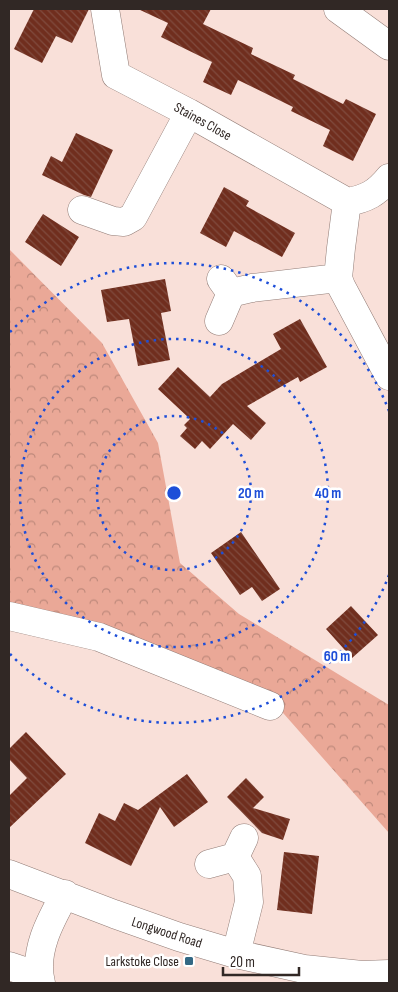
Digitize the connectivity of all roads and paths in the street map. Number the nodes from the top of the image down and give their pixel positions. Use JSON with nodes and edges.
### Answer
{"nodes":[{"id":1,"x":105,"y":9,"type":"edge"},
{"id":2,"x":338,"y":9,"type":"edge"},
{"id":3,"x":389,"y":46,"type":"edge"},
{"id":4,"x":189,"y":113,"type":"junction"},
{"id":5,"x":389,"y":178,"type":"edge"},
{"id":6,"x":347,"y":202,"type":"junction"},
{"id":7,"x":82,"y":210,"type":"dead end"},
{"id":8,"x":338,"y":278,"type":"junction"},
{"id":9,"x":219,"y":321,"type":"dead end"},
{"id":10,"x":389,"y":376,"type":"edge"},
{"id":11,"x":9,"y":616,"type":"edge"},
{"id":12,"x":270,"y":706,"type":"dead end"},
{"id":13,"x":209,"y":864,"type":"dead end"},
{"id":14,"x":9,"y":874,"type":"edge"},
{"id":15,"x":65,"y":894,"type":"junction"},
{"id":16,"x":236,"y":954,"type":"junction"},
{"id":17,"x":9,"y":966,"type":"edge"},
{"id":18,"x":389,"y":974,"type":"edge"},
{"id":19,"x":362,"y":979,"type":"edge"},
{"id":20,"x":40,"y":980,"type":"edge"}],
"edges":[{"from":1,"to":4,"type":"street","name":"Staines Close"},
{"from":2,"to":3,"type":"street"},
{"from":4,"to":6,"type":"street","name":"Staines Close"},
{"from":4,"to":7,"type":"street"},
{"from":5,"to":6,"type":"street"},
{"from":6,"to":8,"type":"street"},
{"from":8,"to":9,"type":"street"},
{"from":8,"to":10,"type":"street"},
{"from":11,"to":12,"type":"street"},
{"from":13,"to":16,"type":"street"},
{"from":14,"to":15,"type":"street","name":"Longwood Road"},
{"from":15,"to":16,"type":"street","name":"Longwood Road"},
{"from":15,"to":20,"type":"street"},
{"from":16,"to":19,"type":"street","name":"Longwood Road"},
{"from":17,"to":20,"type":"street"},
{"from":18,"to":19,"type":"street","name":"Longwood Road"}]}
